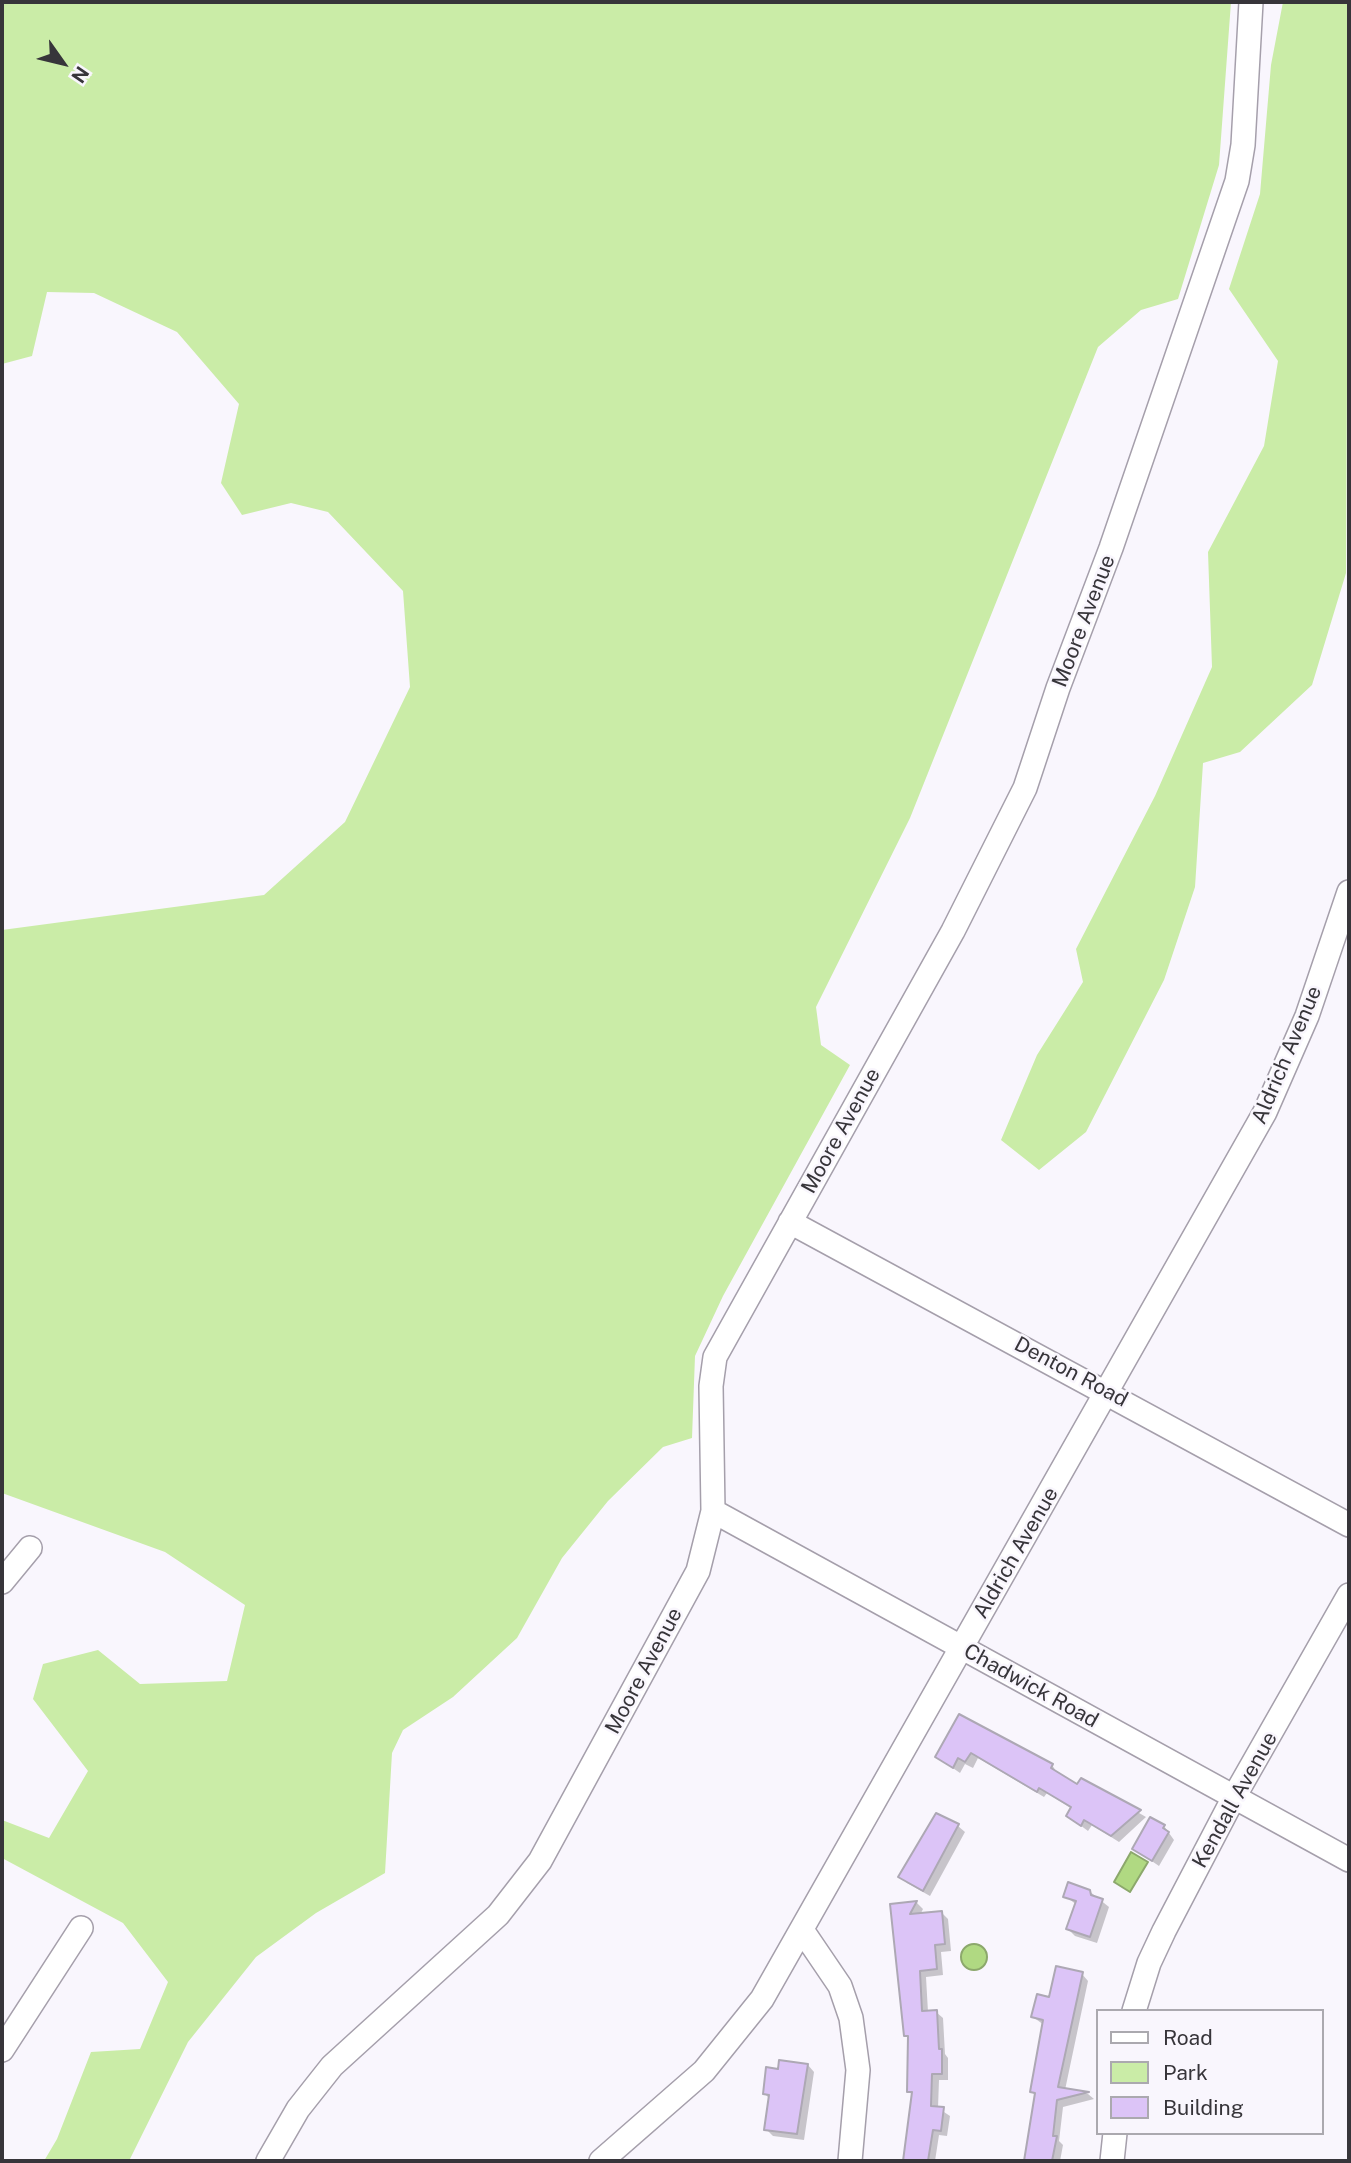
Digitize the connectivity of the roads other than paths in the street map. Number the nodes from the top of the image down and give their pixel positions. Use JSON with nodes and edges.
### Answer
{"nodes":[{"id":1,"x":1251,"y":2,"type":"edge"},
{"id":2,"x":1349,"y":892,"type":"edge"},
{"id":3,"x":790,"y":1222,"type":"junction"},
{"id":4,"x":1108,"y":1392,"type":"junction"},
{"id":5,"x":712,"y":1511,"type":"junction"},
{"id":6,"x":1349,"y":1525,"type":"edge"},
{"id":7,"x":30,"y":1548,"type":"dead end"},
{"id":8,"x":2,"y":1582,"type":"edge"},
{"id":9,"x":1349,"y":1595,"type":"edge"},
{"id":10,"x":961,"y":1647,"type":"junction"},
{"id":11,"x":1234,"y":1797,"type":"junction"},
{"id":12,"x":1349,"y":1860,"type":"edge"},
{"id":13,"x":81,"y":1927,"type":"dead end"},
{"id":14,"x":802,"y":1930,"type":"junction"},
{"id":15,"x":1135,"y":2009,"type":"edge"},
{"id":16,"x":2,"y":2050,"type":"edge"},
{"id":17,"x":1115,"y":2135,"type":"edge"},
{"id":18,"x":268,"y":2161,"type":"edge"},
{"id":19,"x":601,"y":2161,"type":"edge"},
{"id":20,"x":849,"y":2161,"type":"edge"},
{"id":21,"x":1112,"y":2161,"type":"edge"}],
"edges":[{"from":1,"to":3,"type":"street","name":"Moore Avenue"},
{"from":2,"to":4,"type":"street","name":"Aldrich Avenue"},
{"from":3,"to":4,"type":"street","name":"Denton Road"},
{"from":3,"to":5,"type":"street","name":"Moore Avenue"},
{"from":4,"to":6,"type":"street","name":"Denton Road"},
{"from":4,"to":10,"type":"street","name":"Aldrich Avenue"},
{"from":5,"to":10,"type":"street","name":"Chadwick Road"},
{"from":5,"to":18,"type":"street","name":"Moore Avenue"},
{"from":7,"to":8,"type":"street"},
{"from":9,"to":11,"type":"street","name":"Kendall Avenue"},
{"from":10,"to":11,"type":"street","name":"Chadwick Road"},
{"from":10,"to":14,"type":"street","name":"Aldrich Avenue"},
{"from":11,"to":12,"type":"street","name":"Chadwick Road"},
{"from":11,"to":15,"type":"street","name":"Kendall Avenue"},
{"from":13,"to":16,"type":"street"},
{"from":14,"to":19,"type":"street","name":"Aldrich Avenue"},
{"from":14,"to":20,"type":"street"},
{"from":17,"to":21,"type":"street"}]}
